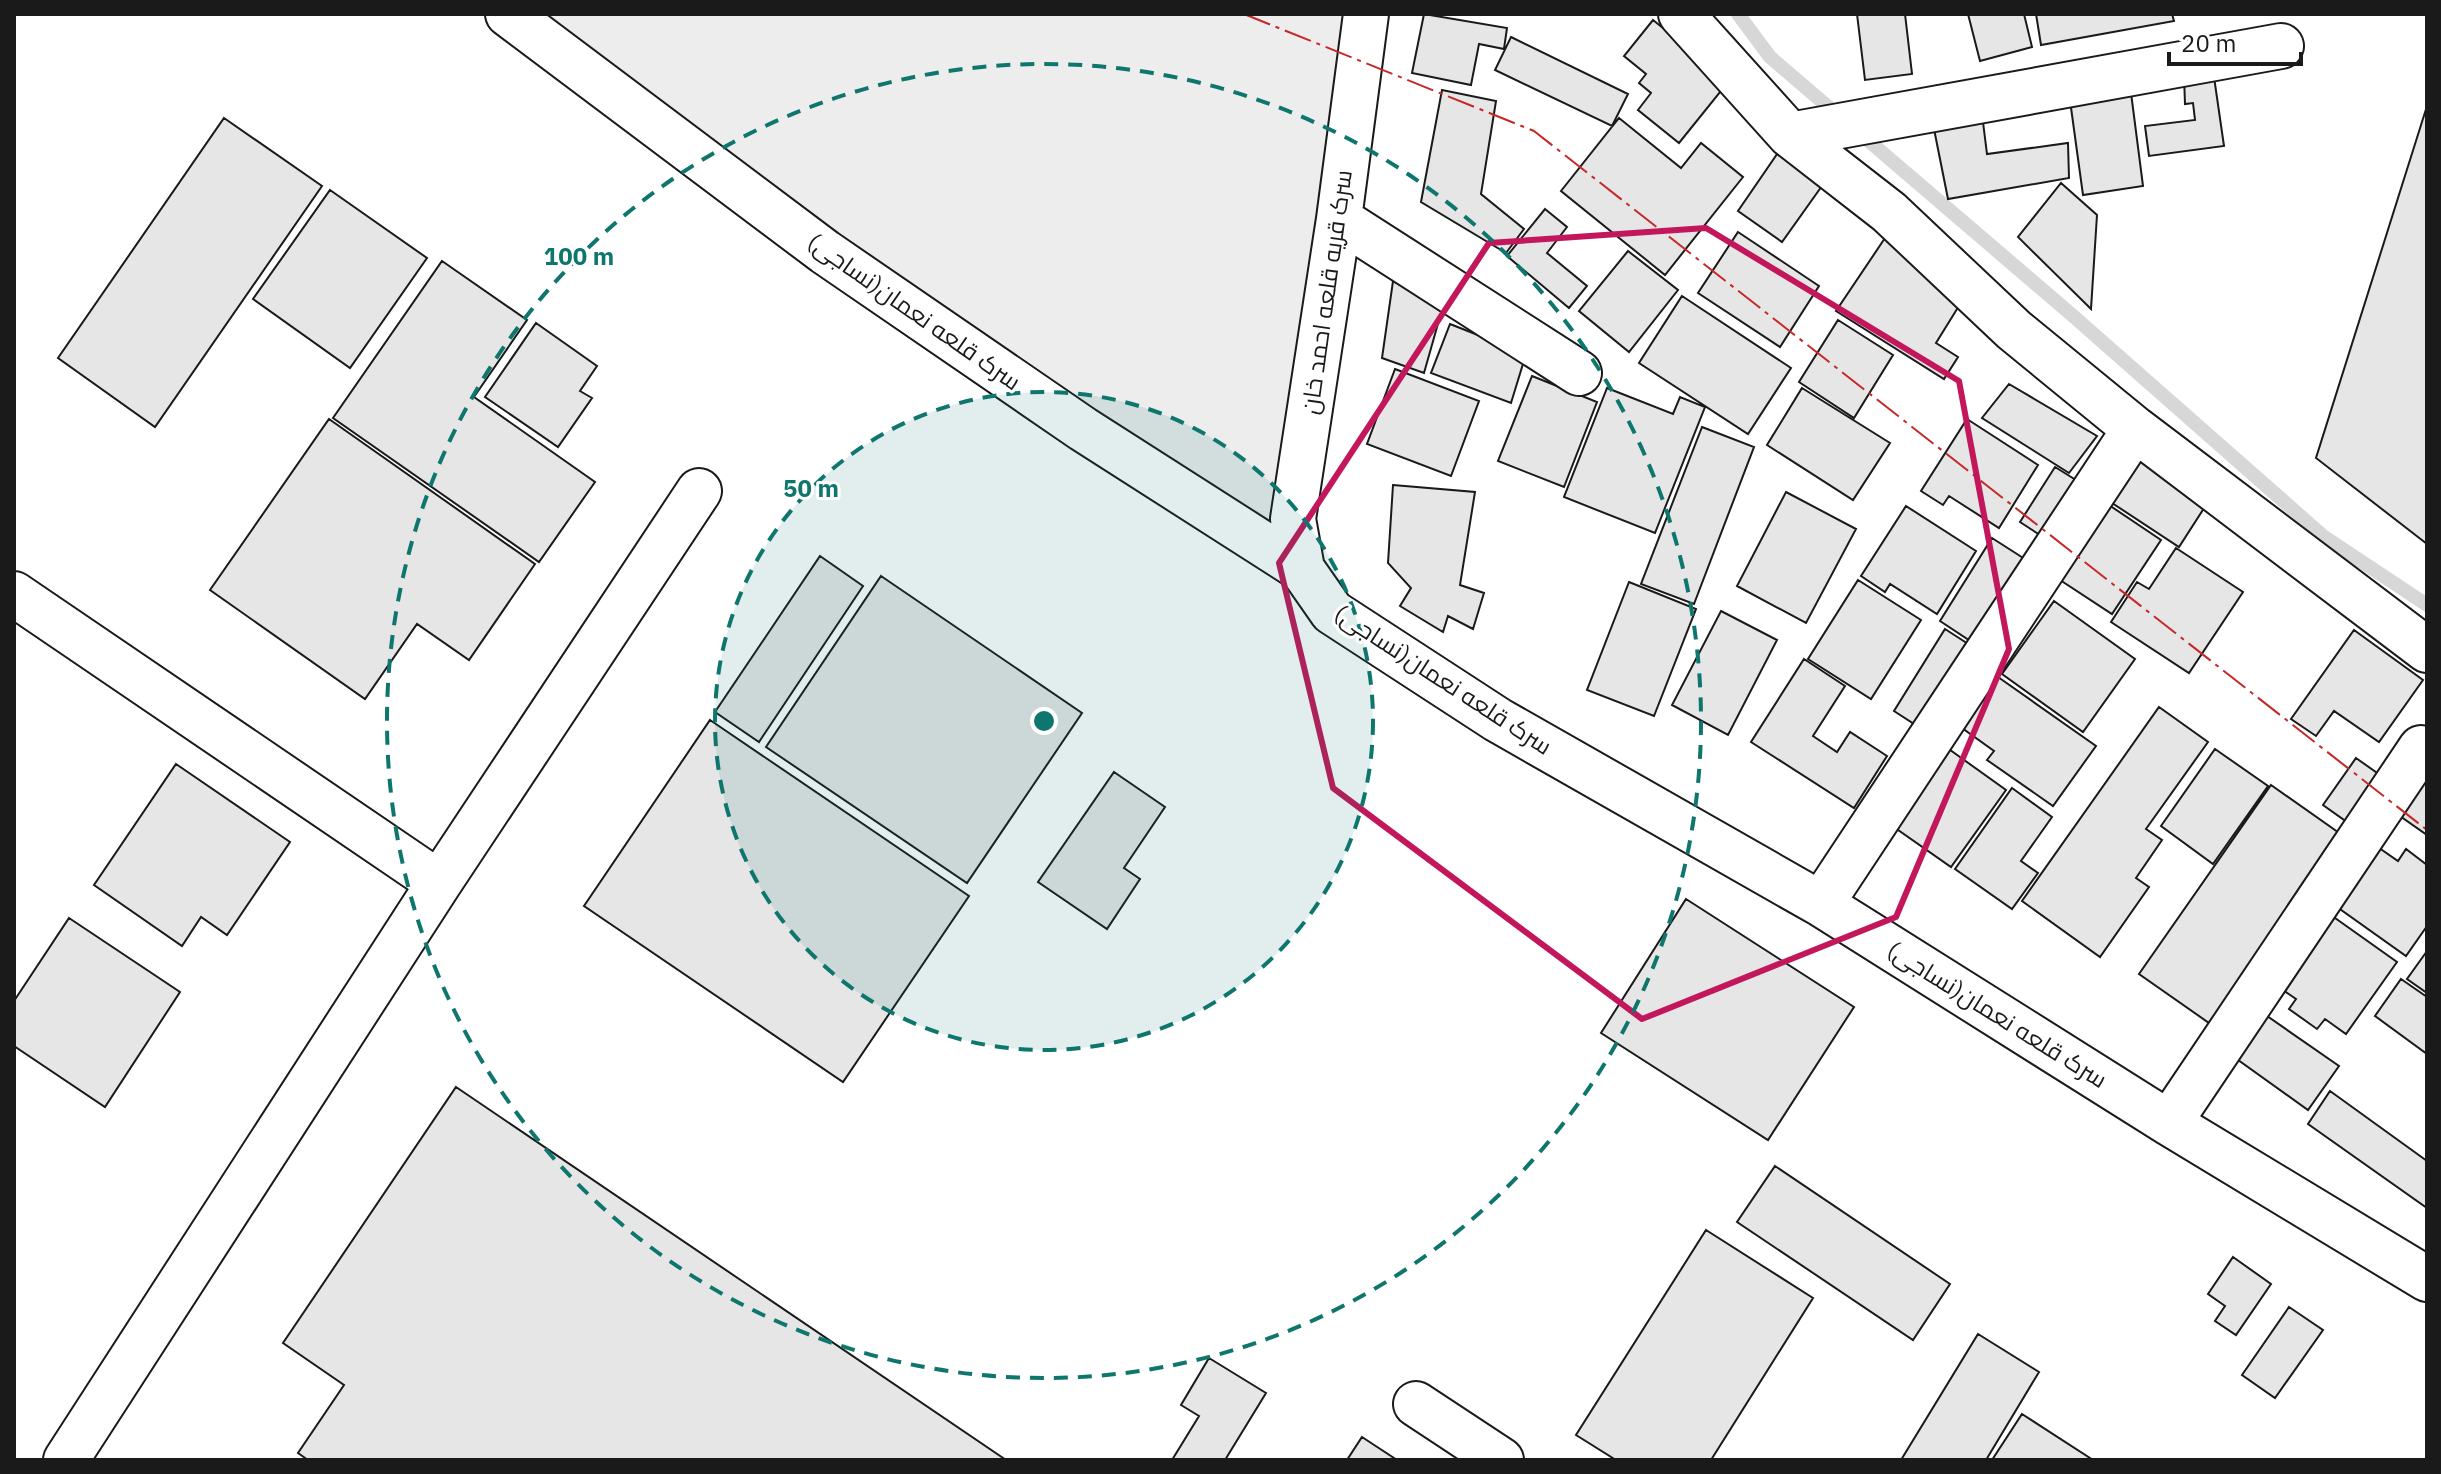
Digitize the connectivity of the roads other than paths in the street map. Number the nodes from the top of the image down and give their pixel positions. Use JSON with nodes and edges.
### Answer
{"nodes":[{"id":1,"x":508,"y":14,"type":"edge"},
{"id":2,"x":1366,"y":14,"type":"edge"},
{"id":3,"x":1681,"y":14,"type":"edge"},
{"id":4,"x":2281,"y":46,"type":"dead end"},
{"id":5,"x":1790,"y":135,"type":"junction"},
{"id":6,"x":1339,"y":219,"type":"junction"},
{"id":7,"x":1579,"y":373,"type":"dead end"},
{"id":8,"x":2135,"y":429,"type":"junction"},
{"id":9,"x":699,"y":491,"type":"dead end"},
{"id":10,"x":1302,"y":569,"type":"junction"},
{"id":11,"x":14,"y":594,"type":"edge"},
{"id":12,"x":2427,"y":650,"type":"edge"},
{"id":13,"x":2421,"y":748,"type":"dead end"},
{"id":14,"x":439,"y":883,"type":"junction"},
{"id":15,"x":1821,"y":904,"type":"junction"},
{"id":16,"x":2169,"y":1123,"type":"junction"},
{"id":17,"x":2427,"y":1279,"type":"edge"},
{"id":18,"x":1416,"y":1404,"type":"dead end"},
{"id":19,"x":66,"y":1460,"type":"edge"},
{"id":20,"x":1501,"y":1460,"type":"edge"}],
"edges":[{"from":1,"to":10,"type":"street","name":"سرک قلعه نعمان(نساجی)"},
{"from":2,"to":6,"type":"street","name":"سرک قریه قلعه احمد خان"},
{"from":3,"to":5,"type":"street"},
{"from":4,"to":5,"type":"street"},
{"from":5,"to":8,"type":"street"},
{"from":6,"to":7,"type":"street"},
{"from":6,"to":10,"type":"street","name":"سرک قریه قلعه احمد خان"},
{"from":8,"to":12,"type":"street"},
{"from":8,"to":15,"type":"street"},
{"from":9,"to":14,"type":"street"},
{"from":10,"to":15,"type":"street","name":"سرک قلعه نعمان(نساجی)"},
{"from":11,"to":14,"type":"street"},
{"from":13,"to":16,"type":"street"},
{"from":14,"to":19,"type":"street"},
{"from":15,"to":16,"type":"street","name":"سرک قلعه نعمان(نساجی)"},
{"from":16,"to":17,"type":"street","name":"سرک قلعه نعمان(نساجی)"},
{"from":18,"to":20,"type":"street"}]}
